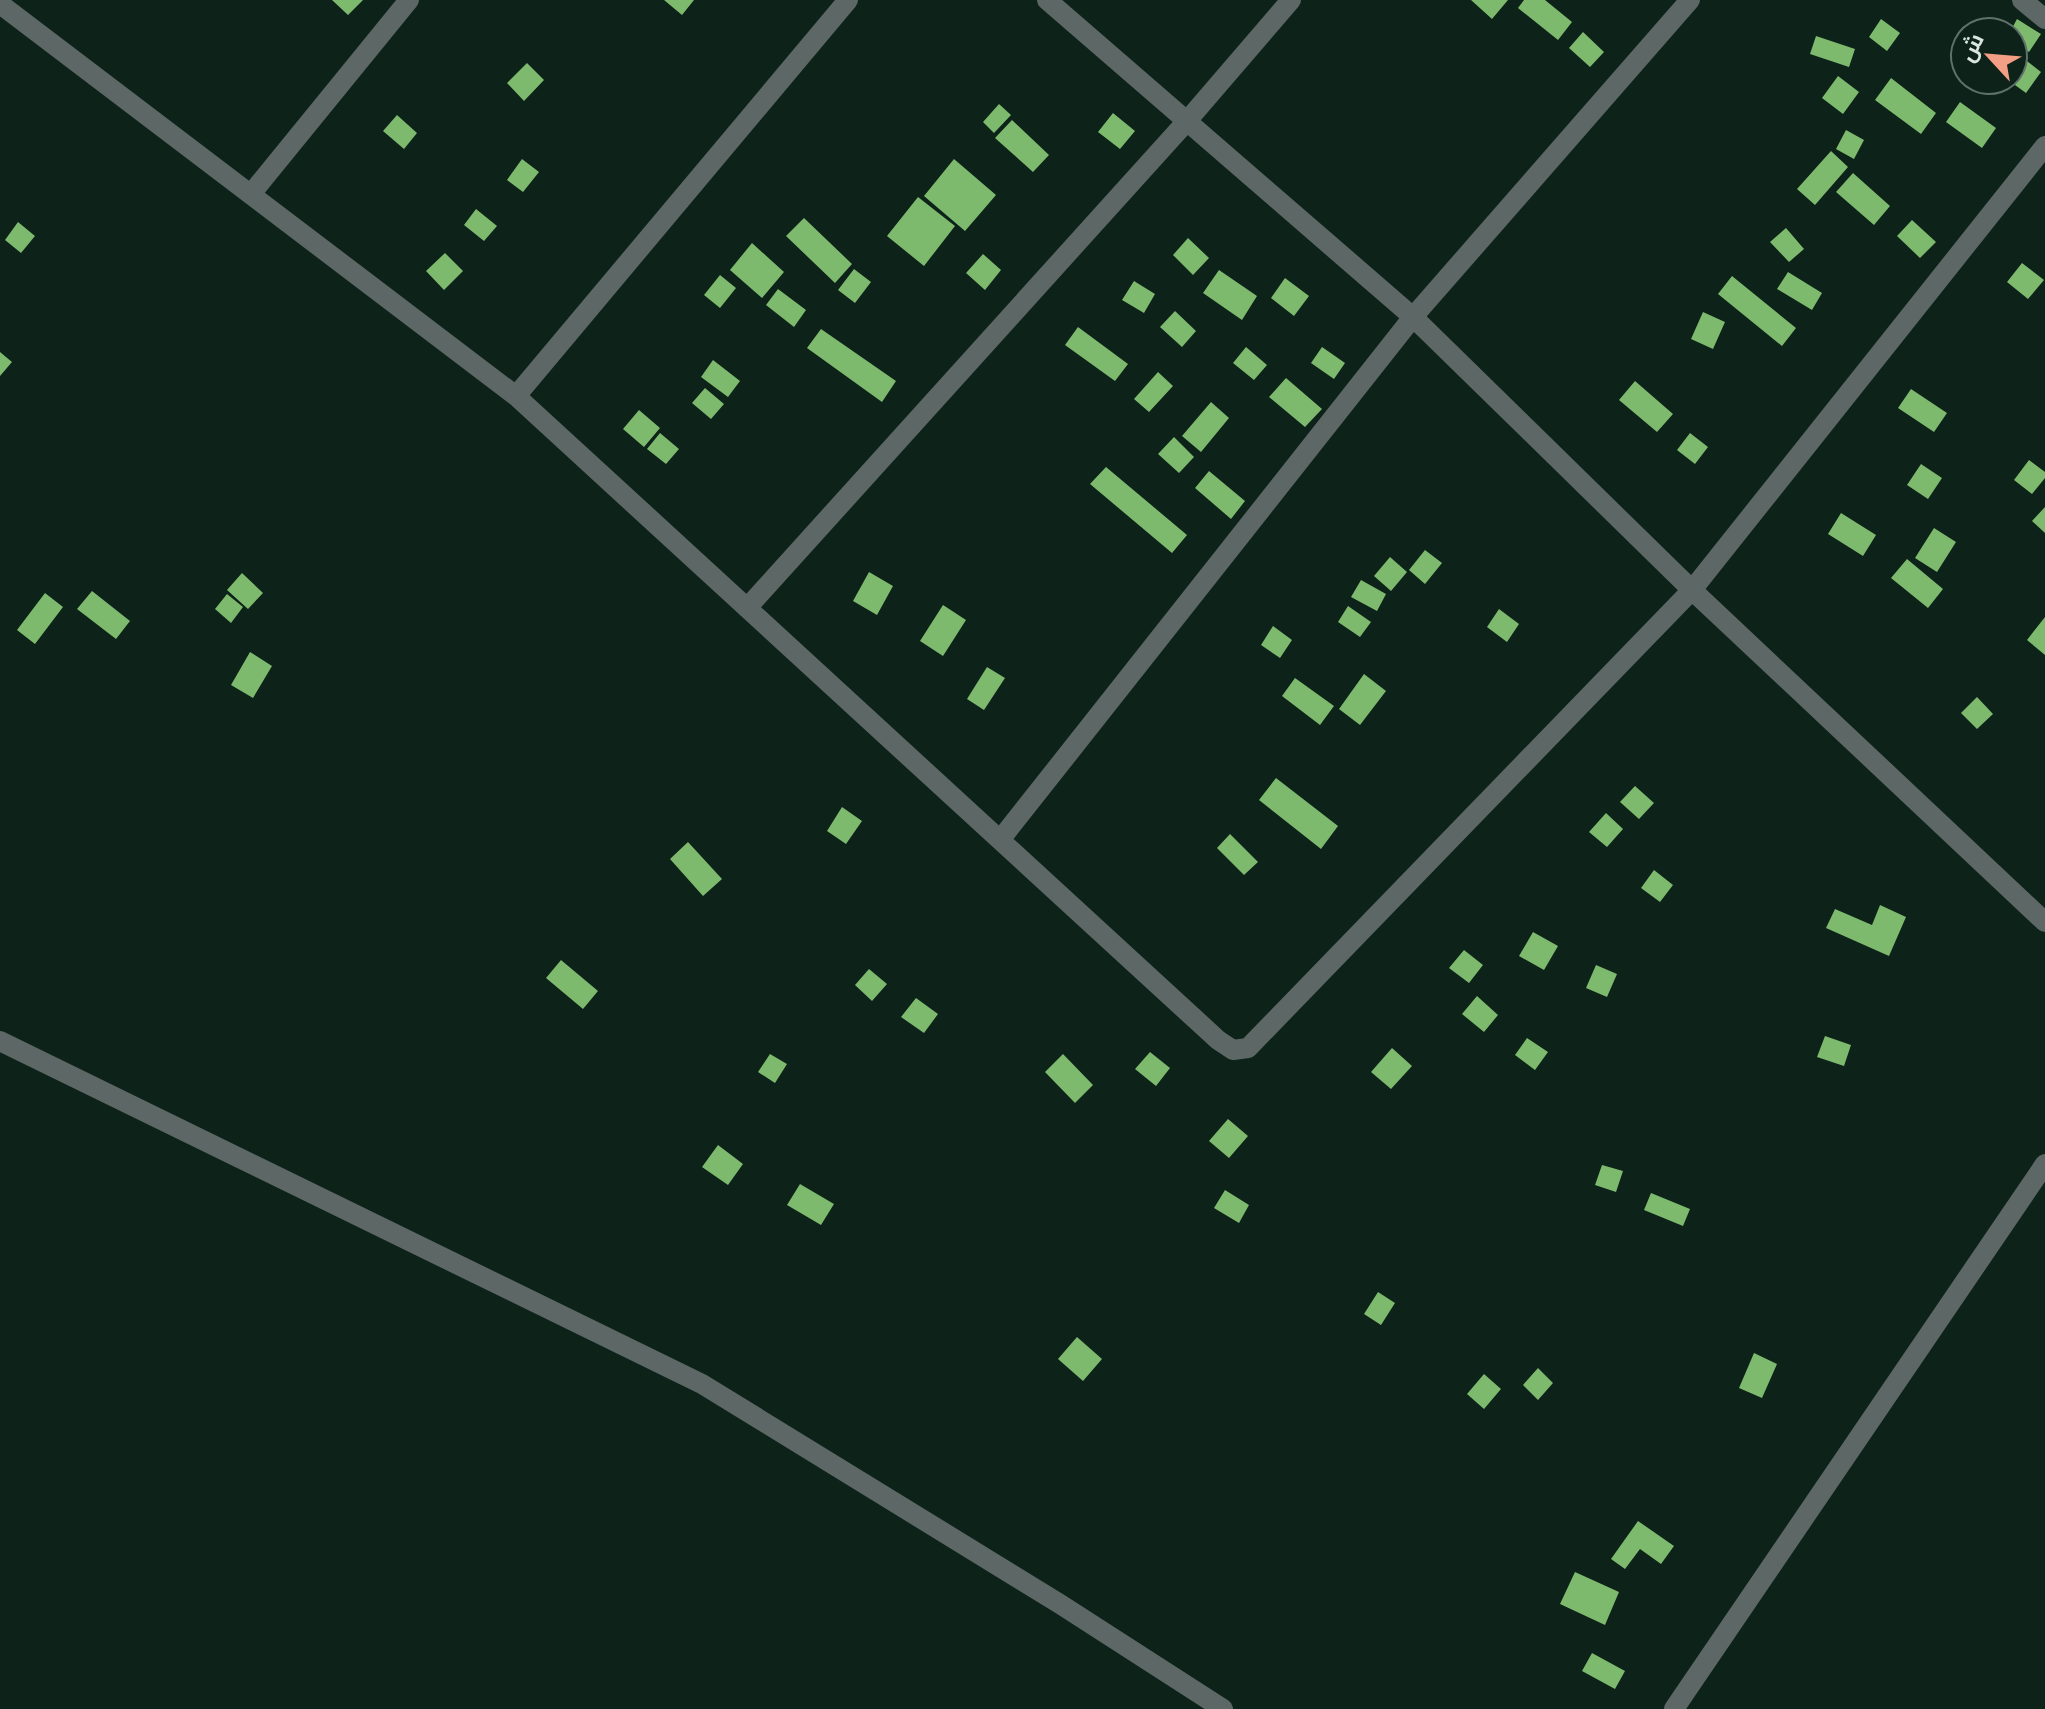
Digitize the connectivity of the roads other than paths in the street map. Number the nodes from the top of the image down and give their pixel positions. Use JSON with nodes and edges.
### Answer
{"nodes":[{"id":1,"x":409,"y":0,"type":"edge"},
{"id":2,"x":848,"y":0,"type":"edge"},
{"id":3,"x":1047,"y":0,"type":"edge"},
{"id":4,"x":1291,"y":0,"type":"edge"},
{"id":5,"x":1690,"y":0,"type":"edge"},
{"id":6,"x":2022,"y":0,"type":"edge"},
{"id":7,"x":6,"y":4,"type":"edge"},
{"id":8,"x":2045,"y":19,"type":"edge"},
{"id":9,"x":1187,"y":121,"type":"junction"},
{"id":10,"x":2045,"y":146,"type":"edge"},
{"id":11,"x":251,"y":194,"type":"junction"},
{"id":12,"x":1413,"y":317,"type":"junction"},
{"id":13,"x":516,"y":396,"type":"junction"},
{"id":14,"x":1692,"y":590,"type":"junction"},
{"id":15,"x":747,"y":608,"type":"junction"},
{"id":16,"x":1000,"y":840,"type":"junction"},
{"id":17,"x":2045,"y":922,"type":"edge"},
{"id":18,"x":0,"y":1041,"type":"edge"},
{"id":19,"x":2045,"y":1164,"type":"edge"},
{"id":20,"x":1223,"y":1709,"type":"edge"},
{"id":21,"x":1674,"y":1709,"type":"edge"}],
"edges":[{"from":1,"to":11,"type":"street"},
{"from":2,"to":13,"type":"street"},
{"from":3,"to":9,"type":"street"},
{"from":4,"to":9,"type":"street"},
{"from":5,"to":12,"type":"street"},
{"from":6,"to":8,"type":"street"},
{"from":7,"to":11,"type":"street"},
{"from":9,"to":12,"type":"street"},
{"from":9,"to":15,"type":"street"},
{"from":10,"to":14,"type":"street"},
{"from":11,"to":13,"type":"street"},
{"from":12,"to":14,"type":"street"},
{"from":12,"to":16,"type":"street"},
{"from":13,"to":15,"type":"street"},
{"from":14,"to":16,"type":"street"},
{"from":14,"to":17,"type":"street"},
{"from":15,"to":16,"type":"street"},
{"from":18,"to":20,"type":"street"},
{"from":19,"to":21,"type":"street"}]}
